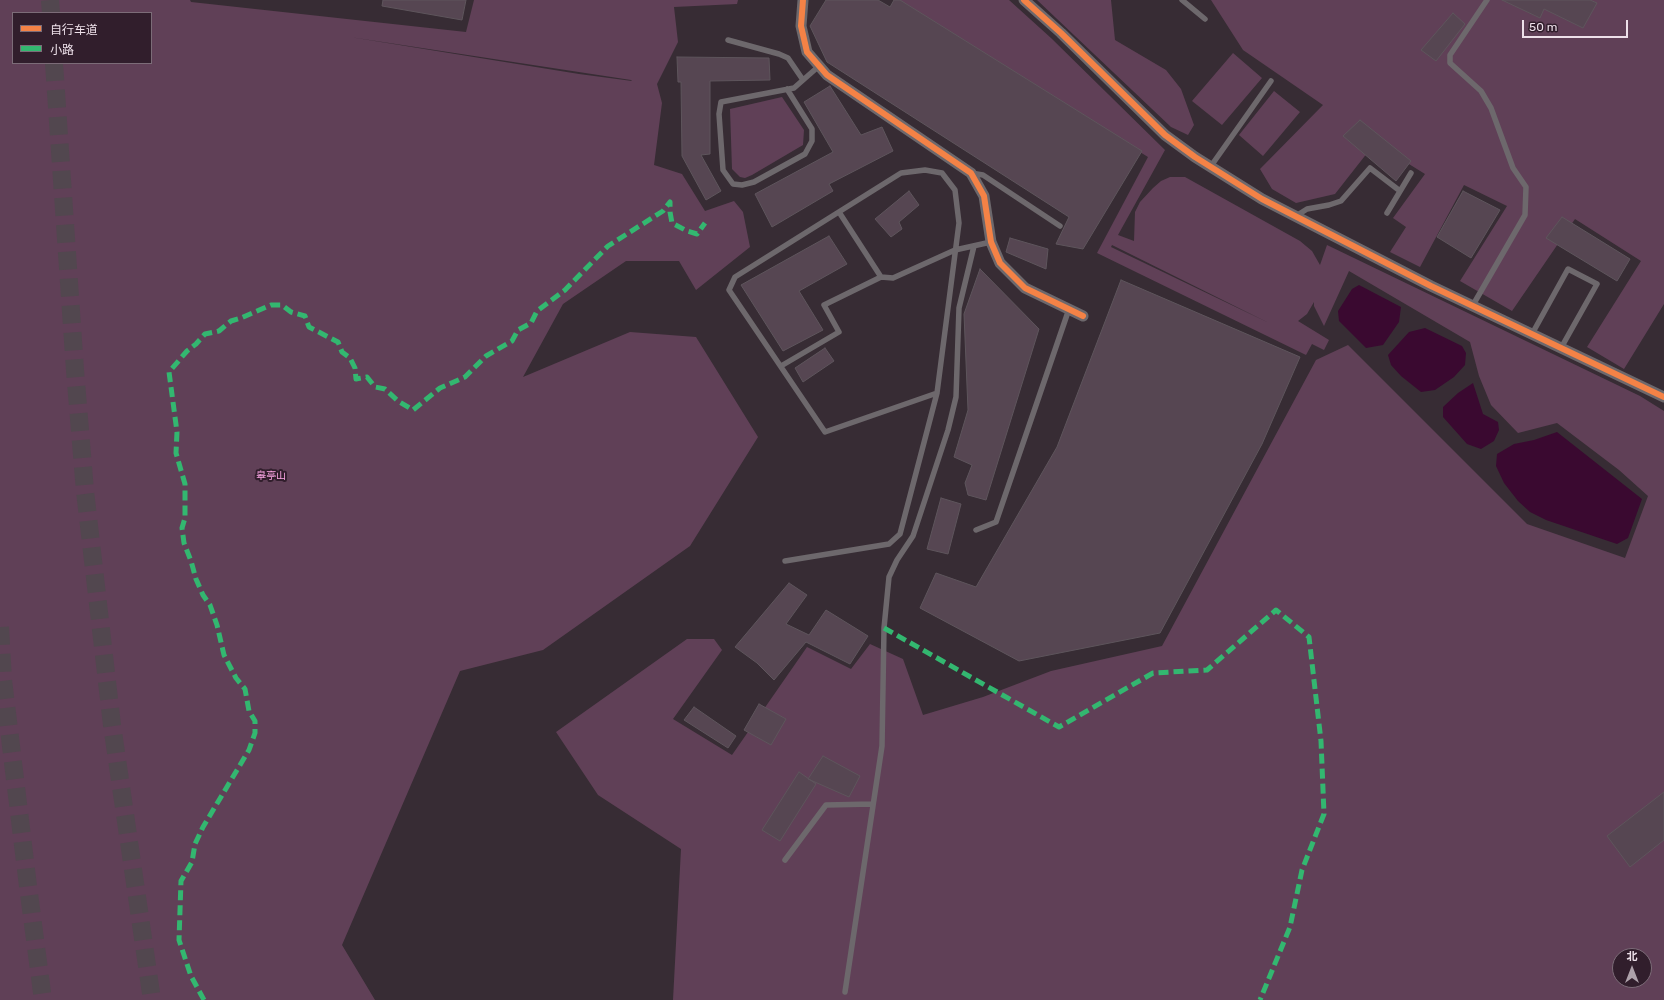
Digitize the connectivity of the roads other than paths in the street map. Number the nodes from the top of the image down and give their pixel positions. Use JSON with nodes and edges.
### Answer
{"nodes":[{"id":1,"x":803,"y":0,"type":"edge"},
{"id":2,"x":1024,"y":0,"type":"edge"},
{"id":3,"x":1182,"y":0,"type":"edge"},
{"id":4,"x":1487,"y":0,"type":"edge"},
{"id":5,"x":1205,"y":19,"type":"dead end"},
{"id":6,"x":728,"y":40,"type":"dead end"},
{"id":7,"x":819,"y":66,"type":"junction"},
{"id":8,"x":803,"y":80,"type":"junction"},
{"id":9,"x":1271,"y":81,"type":"dead end"},
{"id":10,"x":787,"y":89,"type":"junction"},
{"id":11,"x":1211,"y":166,"type":"junction"},
{"id":12,"x":971,"y":173,"type":"junction"},
{"id":13,"x":1411,"y":173,"type":"dead end"},
{"id":14,"x":1400,"y":191,"type":"junction"},
{"id":15,"x":839,"y":212,"type":"junction"},
{"id":16,"x":1387,"y":213,"type":"dead end"},
{"id":17,"x":1296,"y":216,"type":"junction"},
{"id":18,"x":1060,"y":226,"type":"dead end"},
{"id":19,"x":991,"y":242,"type":"junction"},
{"id":20,"x":974,"y":246,"type":"junction"},
{"id":21,"x":955,"y":250,"type":"junction"},
{"id":22,"x":881,"y":277,"type":"junction"},
{"id":23,"x":1473,"y":305,"type":"junction"},
{"id":24,"x":1069,"y":309,"type":"junction"},
{"id":25,"x":1084,"y":316,"type":"dead end"},
{"id":26,"x":1532,"y":334,"type":"junction"},
{"id":27,"x":1562,"y":348,"type":"junction"},
{"id":28,"x":780,"y":366,"type":"junction"},
{"id":29,"x":937,"y":393,"type":"junction"},
{"id":30,"x":1664,"y":397,"type":"edge"},
{"id":31,"x":976,"y":530,"type":"dead end"},
{"id":32,"x":785,"y":561,"type":"dead end"},
{"id":33,"x":873,"y":804,"type":"junction"},
{"id":34,"x":785,"y":860,"type":"dead end"},
{"id":35,"x":845,"y":992,"type":"dead end"}],
"edges":[{"from":1,"to":7,"type":"street"},
{"from":2,"to":11,"type":"street"},
{"from":3,"to":5,"type":"lane"},
{"from":4,"to":23,"type":"lane"},
{"from":6,"to":8,"type":"lane"},
{"from":7,"to":8,"type":"lane"},
{"from":7,"to":12,"type":"street"},
{"from":8,"to":10,"type":"lane"},
{"from":9,"to":11,"type":"lane"},
{"from":10,"to":10,"type":"lane"},
{"from":11,"to":17,"type":"street"},
{"from":12,"to":18,"type":"lane"},
{"from":12,"to":19,"type":"street"},
{"from":13,"to":14,"type":"lane"},
{"from":14,"to":16,"type":"lane"},
{"from":14,"to":17,"type":"lane"},
{"from":15,"to":21,"type":"lane"},
{"from":15,"to":22,"type":"lane"},
{"from":15,"to":28,"type":"lane"},
{"from":17,"to":23,"type":"street"},
{"from":19,"to":20,"type":"lane"},
{"from":19,"to":24,"type":"street"},
{"from":20,"to":21,"type":"lane"},
{"from":20,"to":33,"type":"lane"},
{"from":21,"to":22,"type":"lane"},
{"from":21,"to":29,"type":"lane"},
{"from":22,"to":28,"type":"lane"},
{"from":23,"to":26,"type":"street"},
{"from":24,"to":25,"type":"street"},
{"from":24,"to":31,"type":"lane"},
{"from":26,"to":27,"type":"street"},
{"from":26,"to":27,"type":"lane"},
{"from":27,"to":30,"type":"street"},
{"from":28,"to":29,"type":"lane"},
{"from":29,"to":32,"type":"lane"},
{"from":33,"to":34,"type":"lane"},
{"from":33,"to":35,"type":"lane"}]}
